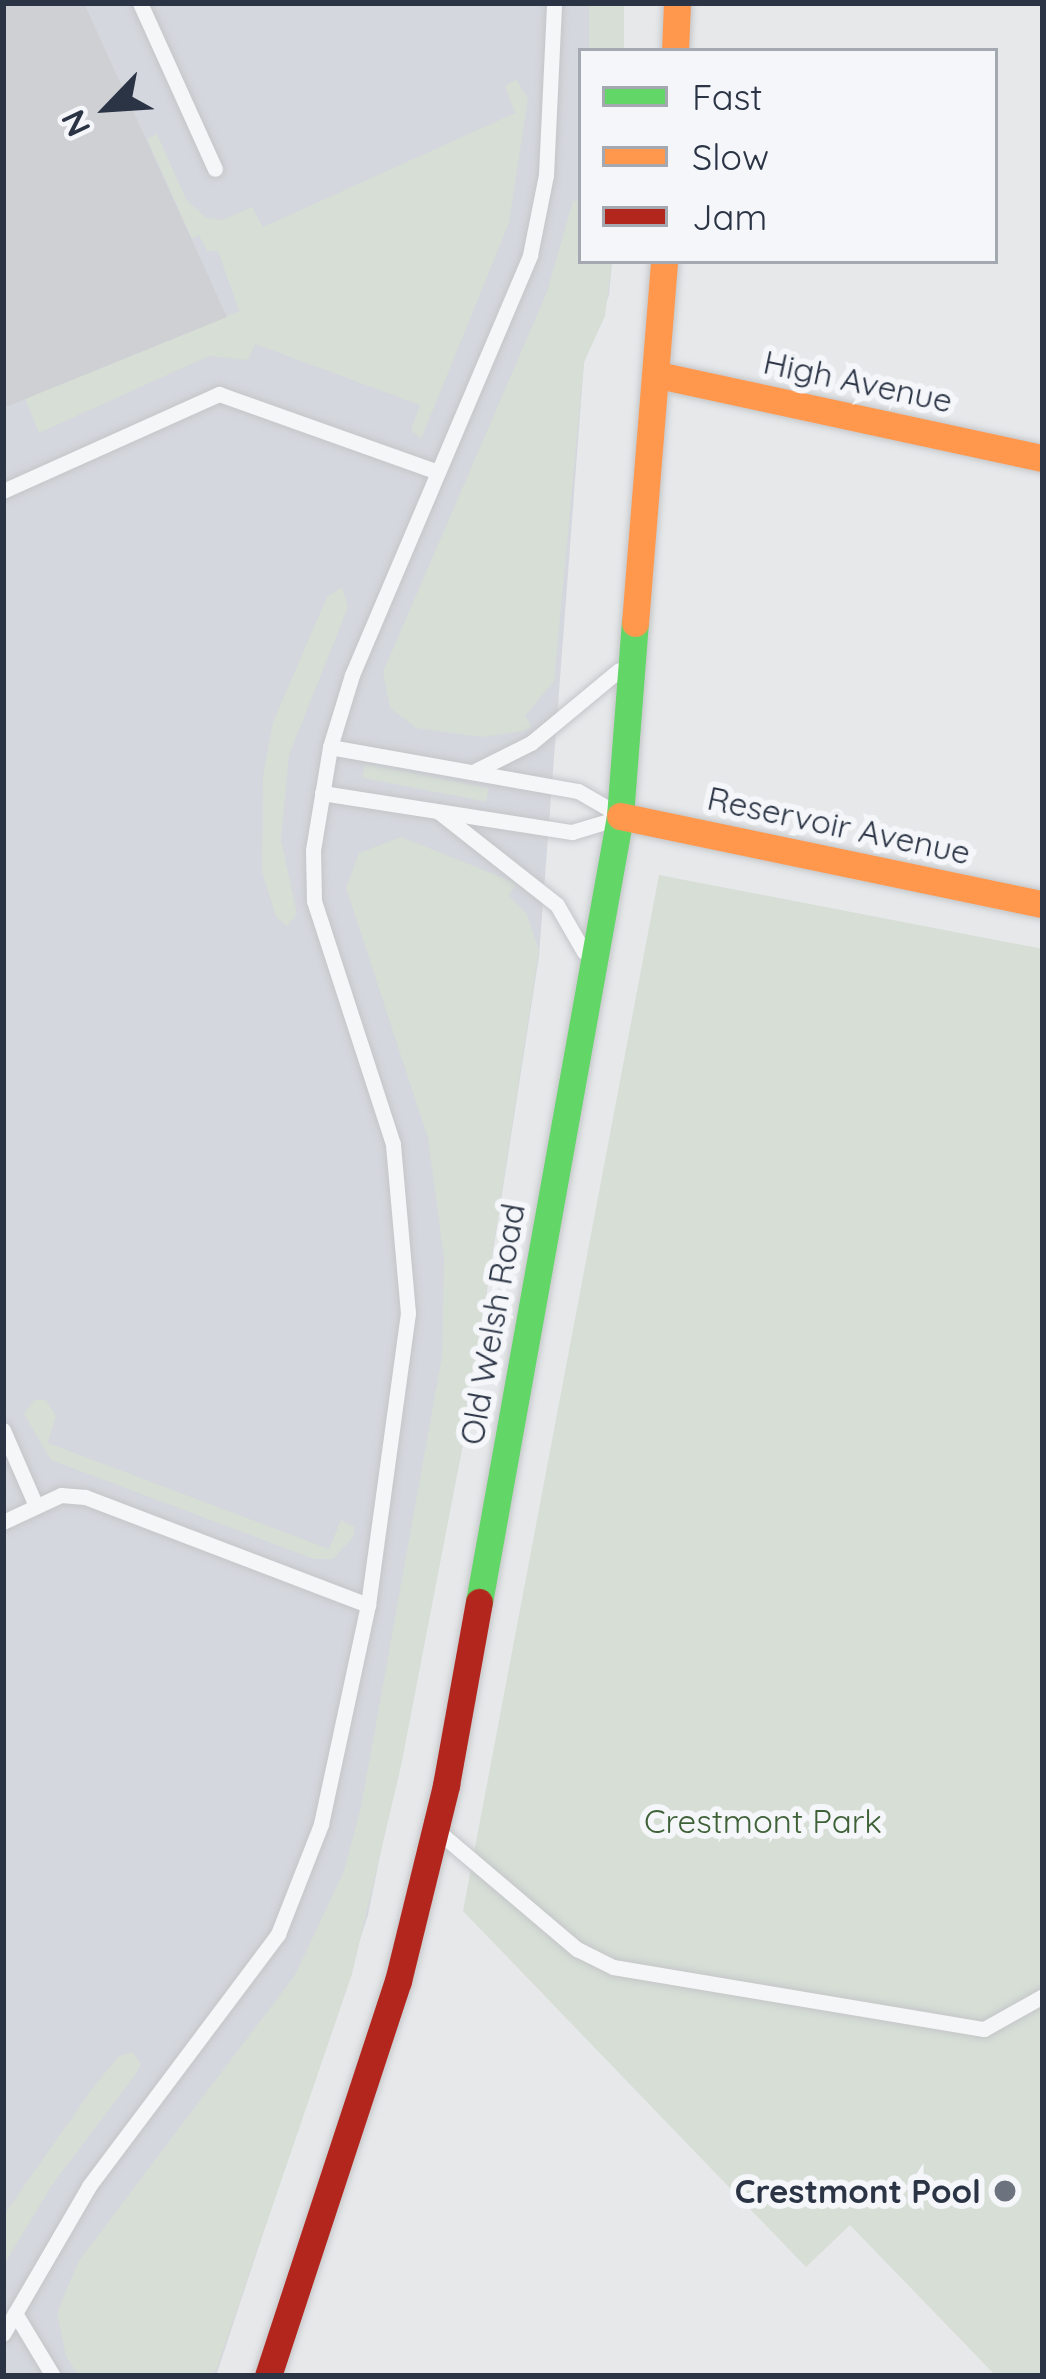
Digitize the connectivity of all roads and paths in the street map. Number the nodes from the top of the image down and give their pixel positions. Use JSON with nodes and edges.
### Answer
{"nodes":[{"id":1,"x":140,"y":3,"type":"edge"},
{"id":2,"x":554,"y":3,"type":"edge"},
{"id":3,"x":677,"y":3,"type":"edge"},
{"id":4,"x":675,"y":48,"type":"edge"},
{"id":5,"x":215,"y":170,"type":"dead end"},
{"id":6,"x":664,"y":264,"type":"edge"},
{"id":7,"x":658,"y":375,"type":"junction"},
{"id":8,"x":1043,"y":458,"type":"edge"},
{"id":9,"x":435,"y":471,"type":"junction"},
{"id":10,"x":3,"y":491,"type":"edge"},
{"id":11,"x":634,"y":655,"type":"junction"},
{"id":12,"x":330,"y":746,"type":"junction"},
{"id":13,"x":473,"y":772,"type":"junction"},
{"id":14,"x":322,"y":793,"type":"junction"},
{"id":15,"x":437,"y":811,"type":"junction"},
{"id":16,"x":620,"y":816,"type":"junction"},
{"id":17,"x":1043,"y":904,"type":"edge"},
{"id":18,"x":593,"y":967,"type":"junction"},
{"id":19,"x":3,"y":1430,"type":"edge"},
{"id":20,"x":36,"y":1506,"type":"junction"},
{"id":21,"x":3,"y":1522,"type":"edge"},
{"id":22,"x":368,"y":1605,"type":"junction"},
{"id":23,"x":435,"y":1829,"type":"junction"},
{"id":24,"x":1043,"y":1996,"type":"edge"},
{"id":25,"x":15,"y":2313,"type":"junction"},
{"id":26,"x":3,"y":2334,"type":"edge"},
{"id":27,"x":272,"y":2363,"type":"edge"},
{"id":28,"x":53,"y":2376,"type":"edge"},
{"id":29,"x":250,"y":2376,"type":"edge"}],
"edges":[{"from":1,"to":5,"type":"lane"},
{"from":2,"to":9,"type":"lane"},
{"from":3,"to":4,"type":"street"},
{"from":6,"to":7,"type":"street","name":"Old Welsh Road"},
{"from":7,"to":8,"type":"street","name":"High Avenue"},
{"from":7,"to":11,"type":"street","name":"Old Welsh Road"},
{"from":9,"to":10,"type":"lane"},
{"from":9,"to":12,"type":"lane"},
{"from":11,"to":13,"type":"lane"},
{"from":11,"to":16,"type":"street","name":"Old Welsh Road"},
{"from":12,"to":13,"type":"lane"},
{"from":12,"to":14,"type":"lane"},
{"from":13,"to":16,"type":"lane"},
{"from":14,"to":15,"type":"lane"},
{"from":14,"to":22,"type":"lane"},
{"from":15,"to":16,"type":"lane"},
{"from":15,"to":18,"type":"lane"},
{"from":16,"to":17,"type":"street","name":"Reservoir Avenue"},
{"from":16,"to":18,"type":"street","name":"Old Welsh Road"},
{"from":18,"to":23,"type":"street","name":"Old Welsh Road"},
{"from":19,"to":20,"type":"lane"},
{"from":20,"to":21,"type":"lane"},
{"from":20,"to":22,"type":"lane"},
{"from":22,"to":25,"type":"lane"},
{"from":23,"to":24,"type":"lane"},
{"from":23,"to":27,"type":"street","name":"Old Welsh Road"},
{"from":25,"to":26,"type":"lane"},
{"from":25,"to":28,"type":"lane"},
{"from":27,"to":29,"type":"lane"}]}
